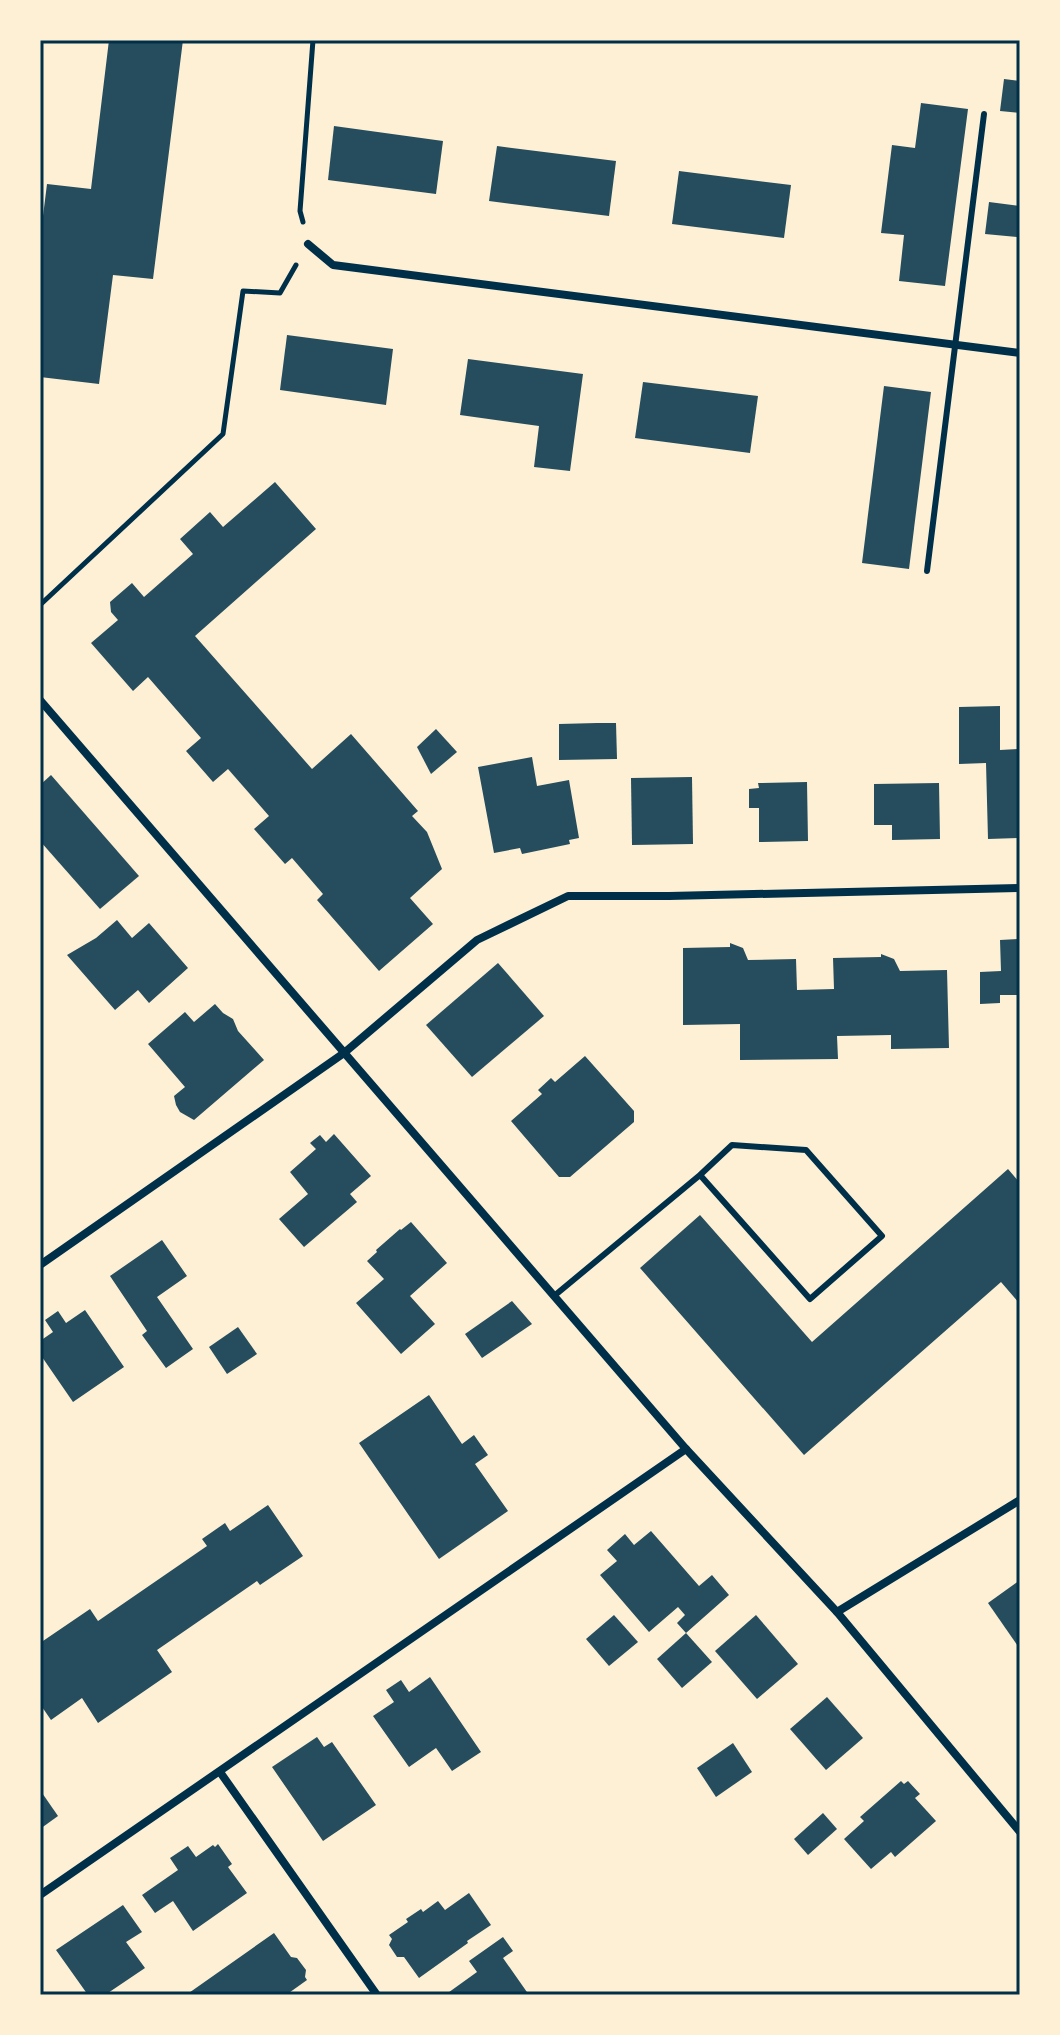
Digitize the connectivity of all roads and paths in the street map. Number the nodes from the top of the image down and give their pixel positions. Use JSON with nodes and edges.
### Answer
{"nodes":[{"id":1,"x":313,"y":40,"type":"edge"},
{"id":2,"x":984,"y":114,"type":"dead end"},
{"id":3,"x":308,"y":244,"type":"junction"},
{"id":4,"x":954,"y":344,"type":"junction"},
{"id":5,"x":1020,"y":353,"type":"edge"},
{"id":6,"x":927,"y":571,"type":"dead end"},
{"id":7,"x":40,"y":605,"type":"edge"},
{"id":8,"x":40,"y":700,"type":"edge"},
{"id":9,"x":1020,"y":888,"type":"edge"},
{"id":10,"x":344,"y":1053,"type":"junction"},
{"id":11,"x":700,"y":1175,"type":"junction"},
{"id":12,"x":40,"y":1265,"type":"edge"},
{"id":13,"x":554,"y":1296,"type":"junction"},
{"id":14,"x":686,"y":1449,"type":"junction"},
{"id":15,"x":1020,"y":1500,"type":"edge"},
{"id":16,"x":837,"y":1612,"type":"junction"},
{"id":17,"x":220,"y":1772,"type":"junction"},
{"id":18,"x":1020,"y":1832,"type":"edge"},
{"id":19,"x":40,"y":1895,"type":"edge"},
{"id":20,"x":377,"y":1995,"type":"edge"}],
"edges":[{"from":1,"to":3,"type":"path"},
{"from":2,"to":4,"type":"lane"},
{"from":3,"to":4,"type":"street"},
{"from":3,"to":7,"type":"path"},
{"from":4,"to":5,"type":"street"},
{"from":4,"to":6,"type":"lane"},
{"from":8,"to":10,"type":"street"},
{"from":9,"to":10,"type":"street"},
{"from":10,"to":12,"type":"street"},
{"from":10,"to":13,"type":"street"},
{"from":11,"to":11,"type":"lane"},
{"from":11,"to":13,"type":"lane"},
{"from":13,"to":14,"type":"street"},
{"from":14,"to":16,"type":"street"},
{"from":14,"to":17,"type":"street"},
{"from":15,"to":16,"type":"street"},
{"from":16,"to":18,"type":"street"},
{"from":17,"to":19,"type":"street"},
{"from":17,"to":20,"type":"street"}]}
